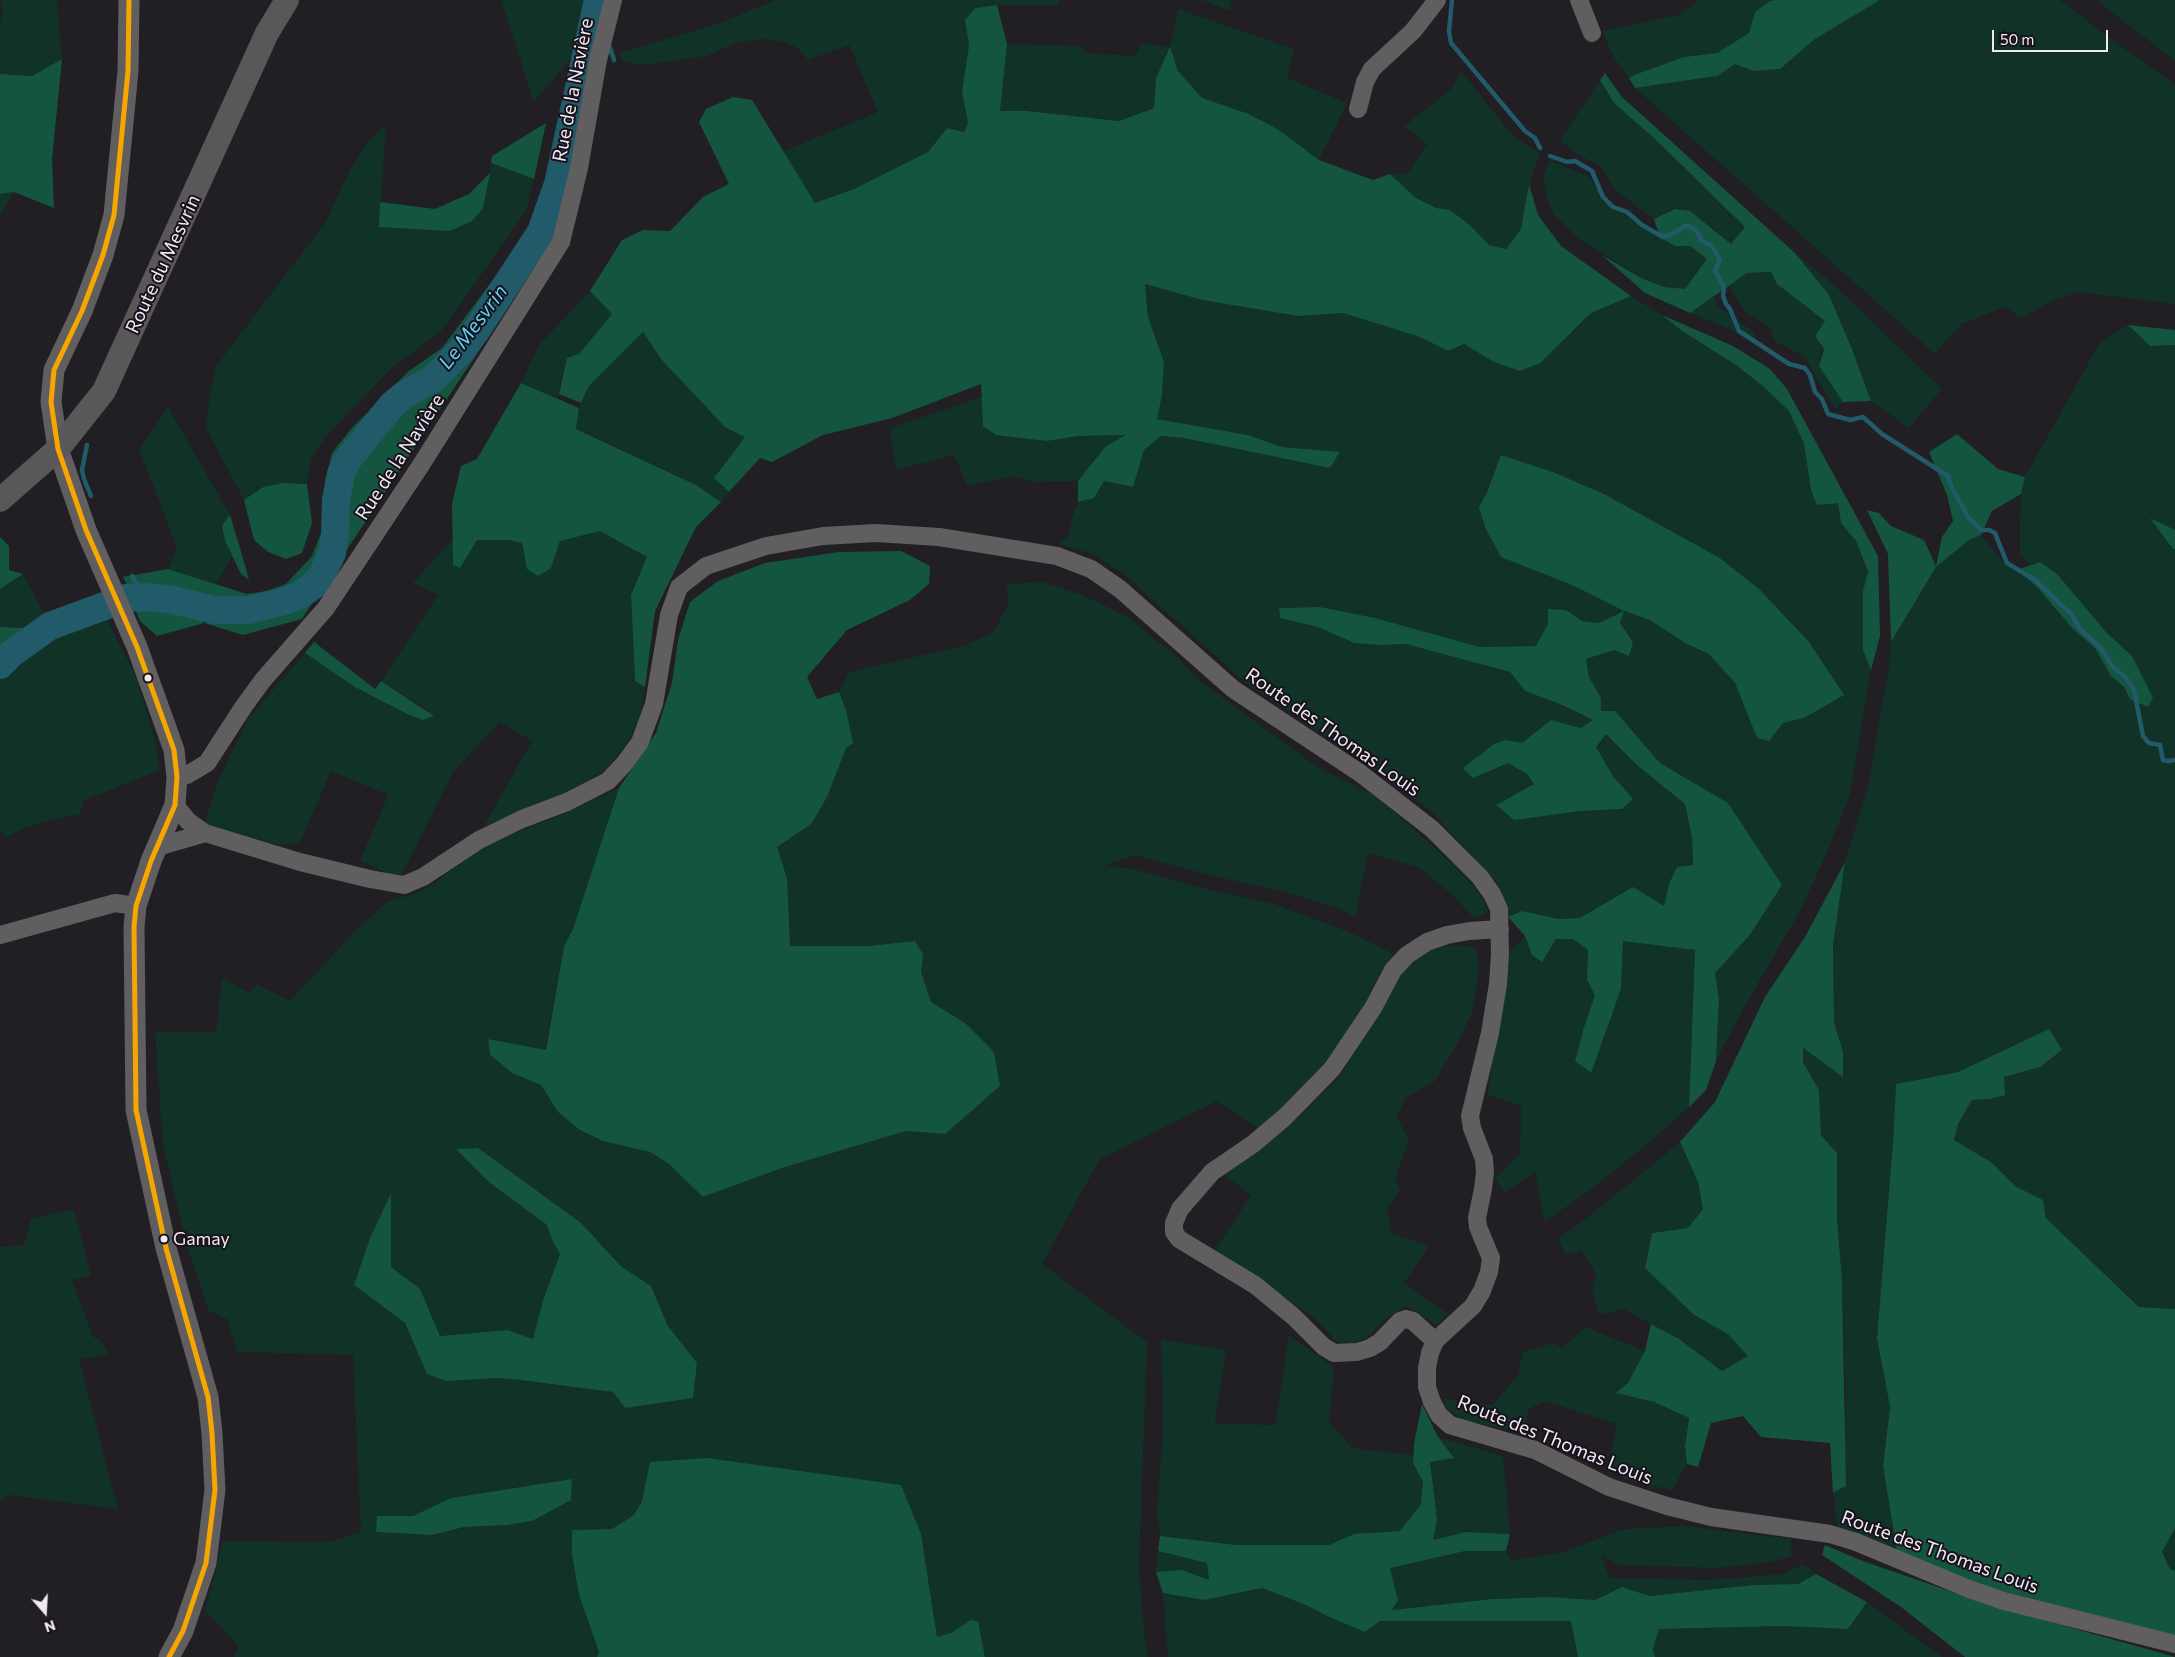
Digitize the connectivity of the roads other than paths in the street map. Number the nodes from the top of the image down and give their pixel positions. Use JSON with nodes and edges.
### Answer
{"nodes":[{"id":1,"x":130,"y":0,"type":"edge"},
{"id":2,"x":287,"y":0,"type":"edge"},
{"id":3,"x":613,"y":0,"type":"edge"},
{"id":4,"x":1436,"y":0,"type":"edge"},
{"id":5,"x":1579,"y":0,"type":"edge"},
{"id":6,"x":1592,"y":33,"type":"dead end"},
{"id":7,"x":1358,"y":109,"type":"dead end"},
{"id":8,"x":58,"y":449,"type":"junction"},
{"id":9,"x":0,"y":500,"type":"edge"},
{"id":10,"x":177,"y":777,"type":"junction"},
{"id":11,"x":175,"y":805,"type":"junction"},
{"id":12,"x":205,"y":833,"type":"junction"},
{"id":13,"x":157,"y":847,"type":"junction"},
{"id":14,"x":136,"y":906,"type":"junction"},
{"id":15,"x":1500,"y":930,"type":"junction"},
{"id":16,"x":0,"y":935,"type":"edge"},
{"id":17,"x":1435,"y":1341,"type":"junction"},
{"id":18,"x":2175,"y":1644,"type":"edge"},
{"id":19,"x":169,"y":1657,"type":"edge"}],
"edges":[{"from":1,"to":8,"type":"street"},
{"from":2,"to":8,"type":"main road","name":"Route du Mesvrin"},
{"from":3,"to":10,"type":"street","name":"Rue de la Navière"},
{"from":4,"to":7,"type":"street"},
{"from":5,"to":6,"type":"street"},
{"from":8,"to":9,"type":"main road","name":"Route du Mesvrin"},
{"from":8,"to":10,"type":"street"},
{"from":10,"to":11,"type":"street"},
{"from":11,"to":12,"type":"street","name":"Route des Thomas Louis"},
{"from":11,"to":13,"type":"street"},
{"from":12,"to":13,"type":"street"},
{"from":12,"to":15,"type":"street","name":"Route des Thomas Louis"},
{"from":13,"to":14,"type":"street"},
{"from":14,"to":16,"type":"street"},
{"from":14,"to":19,"type":"street"},
{"from":15,"to":17,"type":"street","name":"Route des Thomas Louis"},
{"from":15,"to":17,"type":"street"},
{"from":17,"to":18,"type":"street","name":"Route des Thomas Louis"}]}
